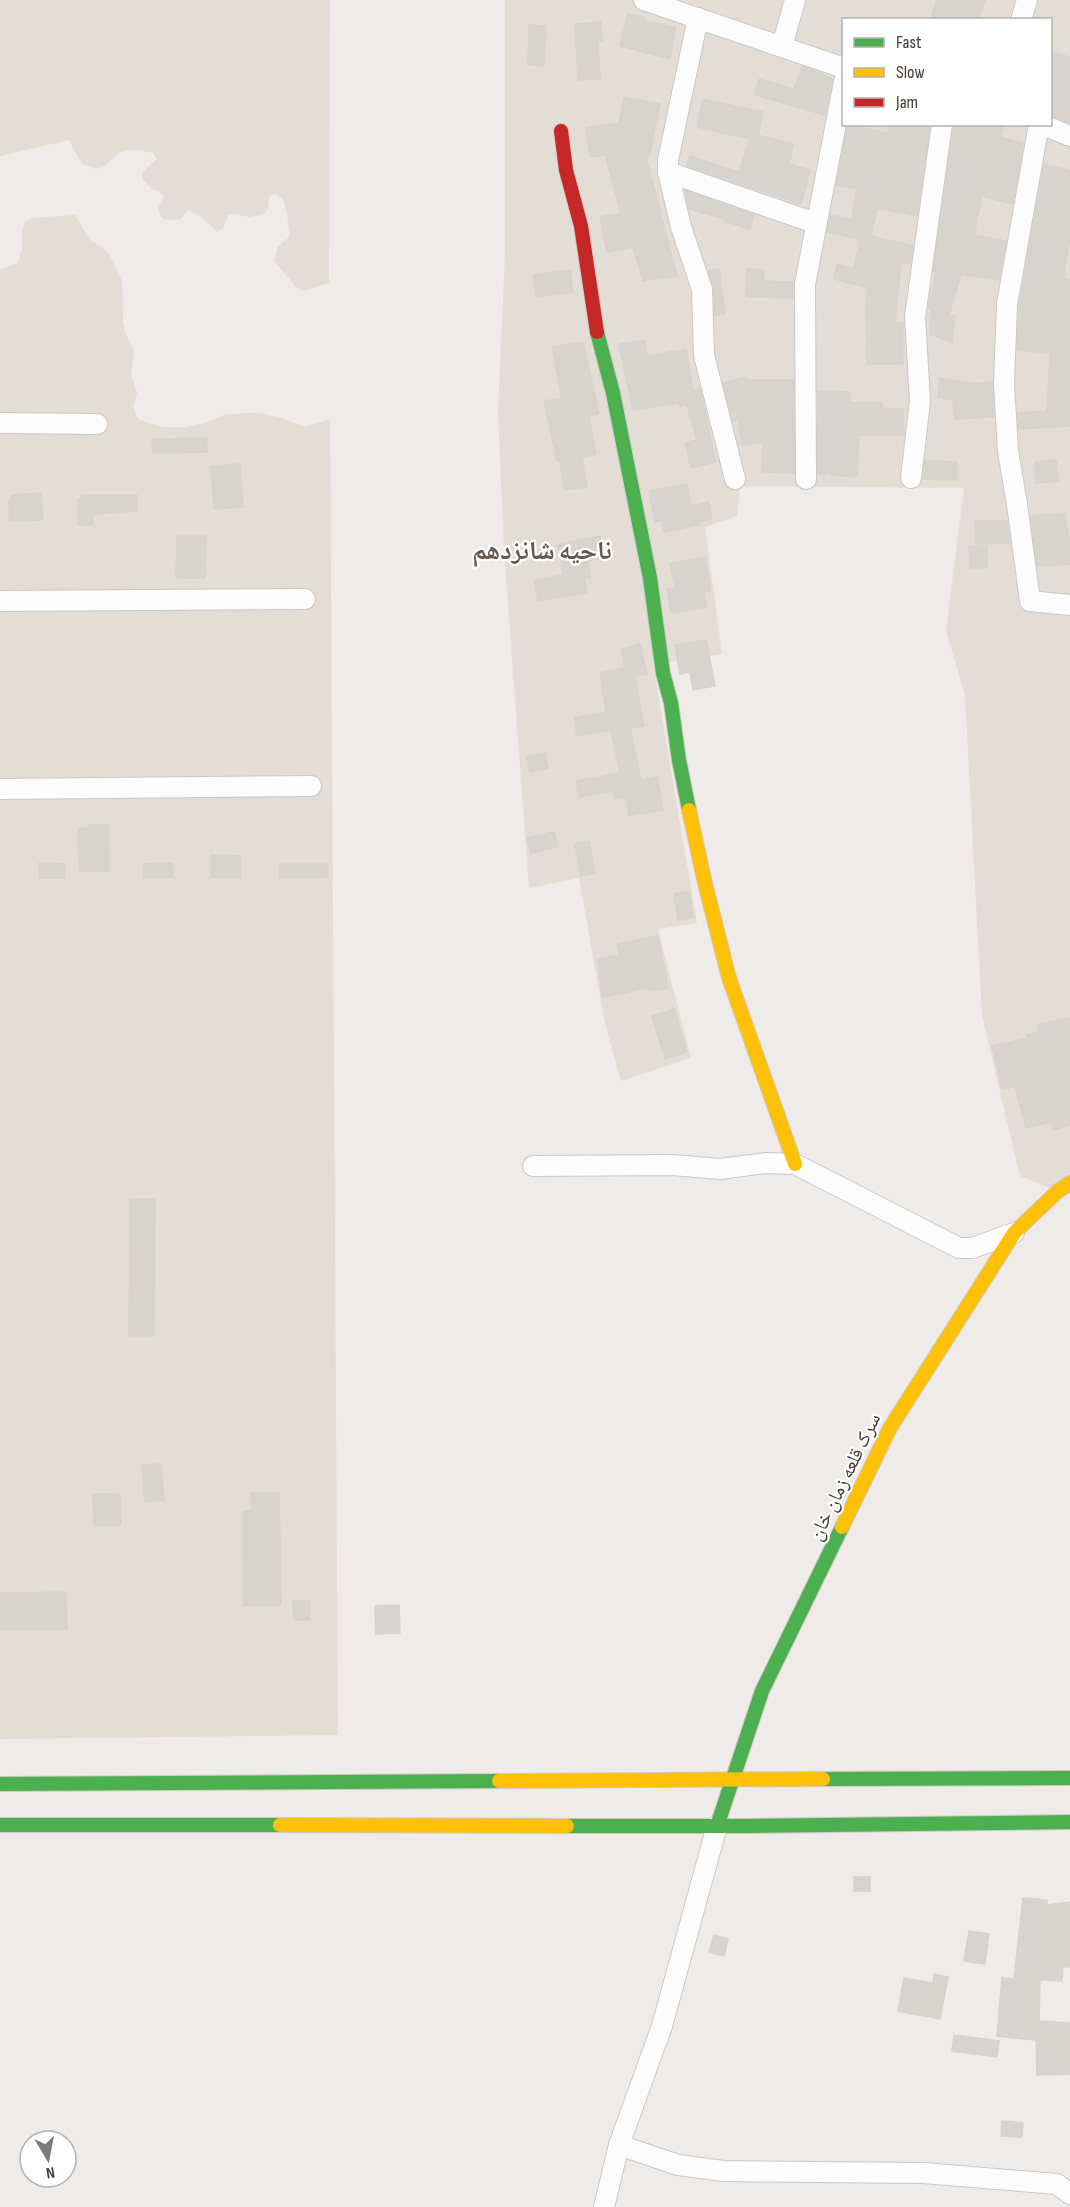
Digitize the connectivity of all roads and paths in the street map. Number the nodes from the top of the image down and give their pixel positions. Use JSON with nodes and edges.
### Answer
{"nodes":[{"id":1,"x":644,"y":0,"type":"edge"},
{"id":2,"x":795,"y":0,"type":"edge"},
{"id":3,"x":1028,"y":0,"type":"edge"},
{"id":4,"x":698,"y":18,"type":"junction"},
{"id":5,"x":1022,"y":18,"type":"edge"},
{"id":6,"x":782,"y":46,"type":"junction"},
{"id":7,"x":842,"y":68,"type":"edge"},
{"id":8,"x":842,"y":87,"type":"edge"},
{"id":9,"x":942,"y":126,"type":"edge"},
{"id":10,"x":1040,"y":126,"type":"edge"},
{"id":11,"x":1045,"y":126,"type":"edge"},
{"id":12,"x":561,"y":131,"type":"dead end"},
{"id":13,"x":1070,"y":136,"type":"edge"},
{"id":14,"x":668,"y":172,"type":"junction"},
{"id":15,"x":815,"y":223,"type":"junction"},
{"id":16,"x":0,"y":423,"type":"edge"},
{"id":17,"x":97,"y":424,"type":"dead end"},
{"id":18,"x":911,"y":478,"type":"dead end"},
{"id":19,"x":735,"y":479,"type":"dead end"},
{"id":20,"x":806,"y":479,"type":"dead end"},
{"id":21,"x":305,"y":599,"type":"dead end"},
{"id":22,"x":0,"y":601,"type":"edge"},
{"id":23,"x":1070,"y":605,"type":"edge"},
{"id":24,"x":311,"y":786,"type":"dead end"},
{"id":25,"x":0,"y":789,"type":"edge"},
{"id":26,"x":795,"y":1164,"type":"junction"},
{"id":27,"x":533,"y":1166,"type":"dead end"},
{"id":28,"x":1070,"y":1183,"type":"edge"},
{"id":29,"x":1014,"y":1233,"type":"junction"},
{"id":30,"x":1070,"y":1778,"type":"edge"},
{"id":31,"x":732,"y":1781,"type":"junction"},
{"id":32,"x":0,"y":1784,"type":"edge"},
{"id":33,"x":1070,"y":1822,"type":"edge"},
{"id":34,"x":0,"y":1825,"type":"edge"},
{"id":35,"x":717,"y":1826,"type":"junction"},
{"id":36,"x":619,"y":2145,"type":"junction"},
{"id":37,"x":1070,"y":2194,"type":"edge"},
{"id":38,"x":604,"y":2207,"type":"edge"}],
"edges":[{"from":1,"to":4,"type":"street"},
{"from":2,"to":6,"type":"street"},
{"from":3,"to":5,"type":"street"},
{"from":4,"to":6,"type":"street"},
{"from":4,"to":14,"type":"street"},
{"from":6,"to":7,"type":"street"},
{"from":8,"to":15,"type":"street"},
{"from":9,"to":18,"type":"street"},
{"from":10,"to":23,"type":"street"},
{"from":11,"to":13,"type":"street"},
{"from":12,"to":26,"type":"main road"},
{"from":14,"to":15,"type":"street"},
{"from":14,"to":19,"type":"street"},
{"from":15,"to":20,"type":"street"},
{"from":16,"to":17,"type":"street"},
{"from":21,"to":22,"type":"street"},
{"from":24,"to":25,"type":"street"},
{"from":26,"to":27,"type":"street"},
{"from":26,"to":29,"type":"street"},
{"from":28,"to":29,"type":"main road","name":"سرک قلعه زمان خان"},
{"from":29,"to":31,"type":"main road","name":"سرک قلعه زمان خان"},
{"from":30,"to":31,"type":"main road"},
{"from":31,"to":32,"type":"main road"},
{"from":31,"to":35,"type":"main road","name":"سرک قلعه زمان خان"},
{"from":33,"to":35,"type":"main road"},
{"from":34,"to":35,"type":"main road"},
{"from":35,"to":36,"type":"street"},
{"from":36,"to":37,"type":"street"},
{"from":36,"to":38,"type":"street"}]}
